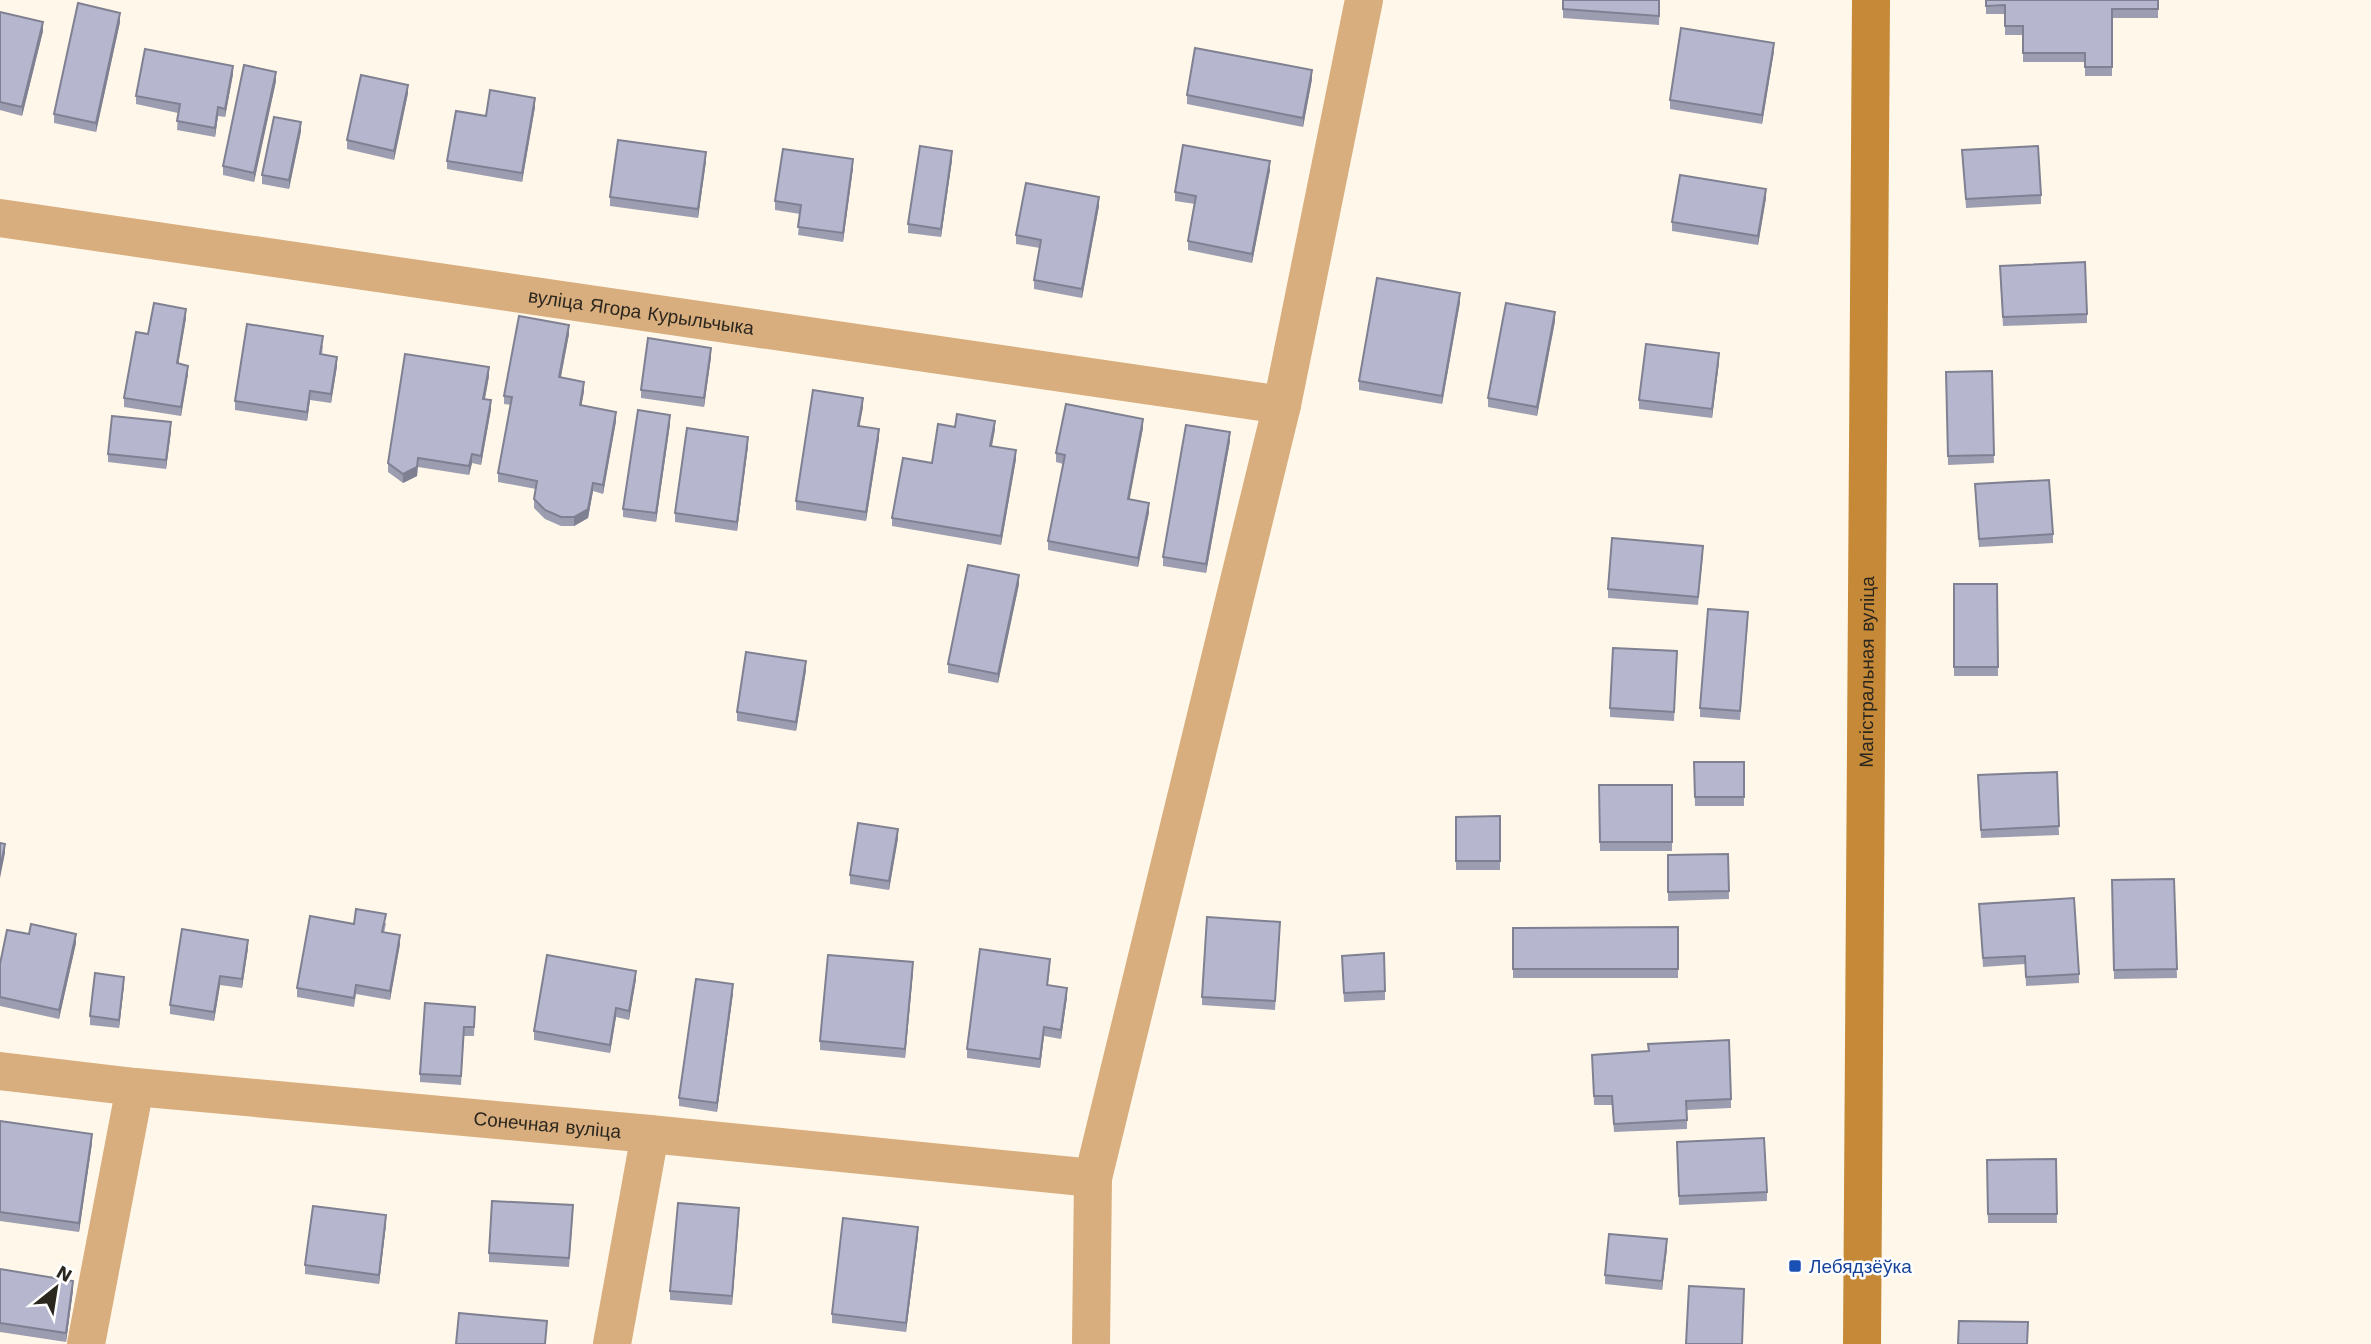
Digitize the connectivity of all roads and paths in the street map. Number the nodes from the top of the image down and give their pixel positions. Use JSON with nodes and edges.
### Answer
{"nodes":[{"id":1,"x":1364,"y":0,"type":"edge"},
{"id":2,"x":1871,"y":0,"type":"edge"},
{"id":3,"x":0,"y":218,"type":"edge"},
{"id":4,"x":1282,"y":405,"type":"junction"},
{"id":5,"x":0,"y":1071,"type":"edge"},
{"id":6,"x":135,"y":1087,"type":"junction"},
{"id":7,"x":650,"y":1134,"type":"junction"},
{"id":8,"x":1093,"y":1178,"type":"junction"},
{"id":9,"x":86,"y":1344,"type":"edge"},
{"id":10,"x":612,"y":1344,"type":"edge"},
{"id":11,"x":1091,"y":1344,"type":"edge"},
{"id":12,"x":1862,"y":1344,"type":"edge"}],
"edges":[{"from":1,"to":4,"type":"street"},
{"from":2,"to":12,"type":"main road","name":"Магістральная вуліца"},
{"from":3,"to":4,"type":"street","name":"вуліца Ягора Курыльчыка"},
{"from":4,"to":8,"type":"street"},
{"from":5,"to":6,"type":"street","name":"Сонечная вуліца"},
{"from":6,"to":7,"type":"street","name":"Сонечная вуліца"},
{"from":6,"to":9,"type":"street"},
{"from":7,"to":8,"type":"street","name":"Сонечная вуліца"},
{"from":7,"to":10,"type":"street"},
{"from":8,"to":11,"type":"street"}]}
